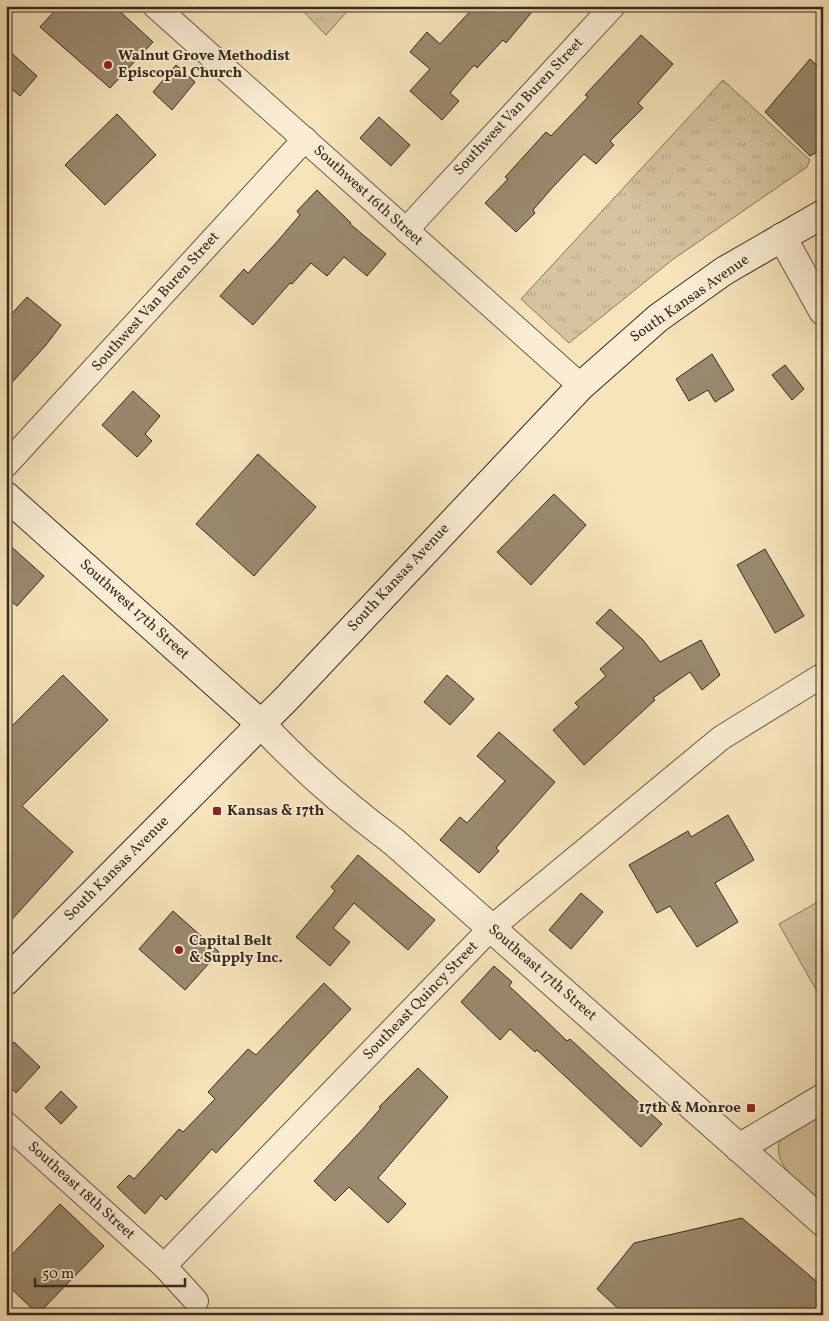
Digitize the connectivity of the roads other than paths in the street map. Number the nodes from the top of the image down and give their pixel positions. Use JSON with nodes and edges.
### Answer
{"nodes":[{"id":1,"x":155,"y":6,"type":"edge"},
{"id":2,"x":613,"y":6,"type":"edge"},
{"id":3,"x":305,"y":139,"type":"junction"},
{"id":4,"x":823,"y":214,"type":"edge"},
{"id":5,"x":406,"y":230,"type":"junction"},
{"id":6,"x":782,"y":237,"type":"junction"},
{"id":7,"x":823,"y":311,"type":"edge"},
{"id":8,"x":581,"y":386,"type":"junction"},
{"id":9,"x":6,"y":465,"type":"edge"},
{"id":10,"x":6,"y":496,"type":"edge"},
{"id":11,"x":823,"y":676,"type":"edge"},
{"id":12,"x":261,"y":724,"type":"junction"},
{"id":13,"x":490,"y":929,"type":"junction"},
{"id":14,"x":6,"y":981,"type":"edge"},
{"id":15,"x":823,"y":1098,"type":"edge"},
{"id":16,"x":6,"y":1124,"type":"edge"},
{"id":17,"x":739,"y":1148,"type":"junction"},
{"id":18,"x":823,"y":1222,"type":"edge"},
{"id":19,"x":164,"y":1266,"type":"junction"},
{"id":20,"x":196,"y":1301,"type":"dead end"}],
"edges":[{"from":1,"to":3,"type":"street","name":"Southwest 16th Street"},
{"from":2,"to":5,"type":"street","name":"Southwest Van Buren Street"},
{"from":3,"to":5,"type":"street","name":"Southwest 16th Street"},
{"from":3,"to":9,"type":"street","name":"Southwest Van Buren Street"},
{"from":4,"to":6,"type":"main road","name":"South Kansas Avenue"},
{"from":5,"to":8,"type":"street","name":"Southwest 16th Street"},
{"from":6,"to":7,"type":"main road"},
{"from":6,"to":8,"type":"main road","name":"South Kansas Avenue"},
{"from":8,"to":12,"type":"main road","name":"South Kansas Avenue"},
{"from":10,"to":12,"type":"main road","name":"Southwest 17th Street"},
{"from":11,"to":13,"type":"street","name":"Southeast Quincy Street"},
{"from":12,"to":13,"type":"main road","name":"Southeast 17th Street"},
{"from":12,"to":14,"type":"main road","name":"South Kansas Avenue"},
{"from":13,"to":17,"type":"main road","name":"Southeast 17th Street"},
{"from":13,"to":19,"type":"street","name":"Southeast Quincy Street"},
{"from":15,"to":17,"type":"main road"},
{"from":16,"to":19,"type":"street","name":"Southeast 18th Street"},
{"from":17,"to":18,"type":"main road","name":"Southeast 17th Street"},
{"from":19,"to":20,"type":"street","name":"Southeast 18th Street"}]}
